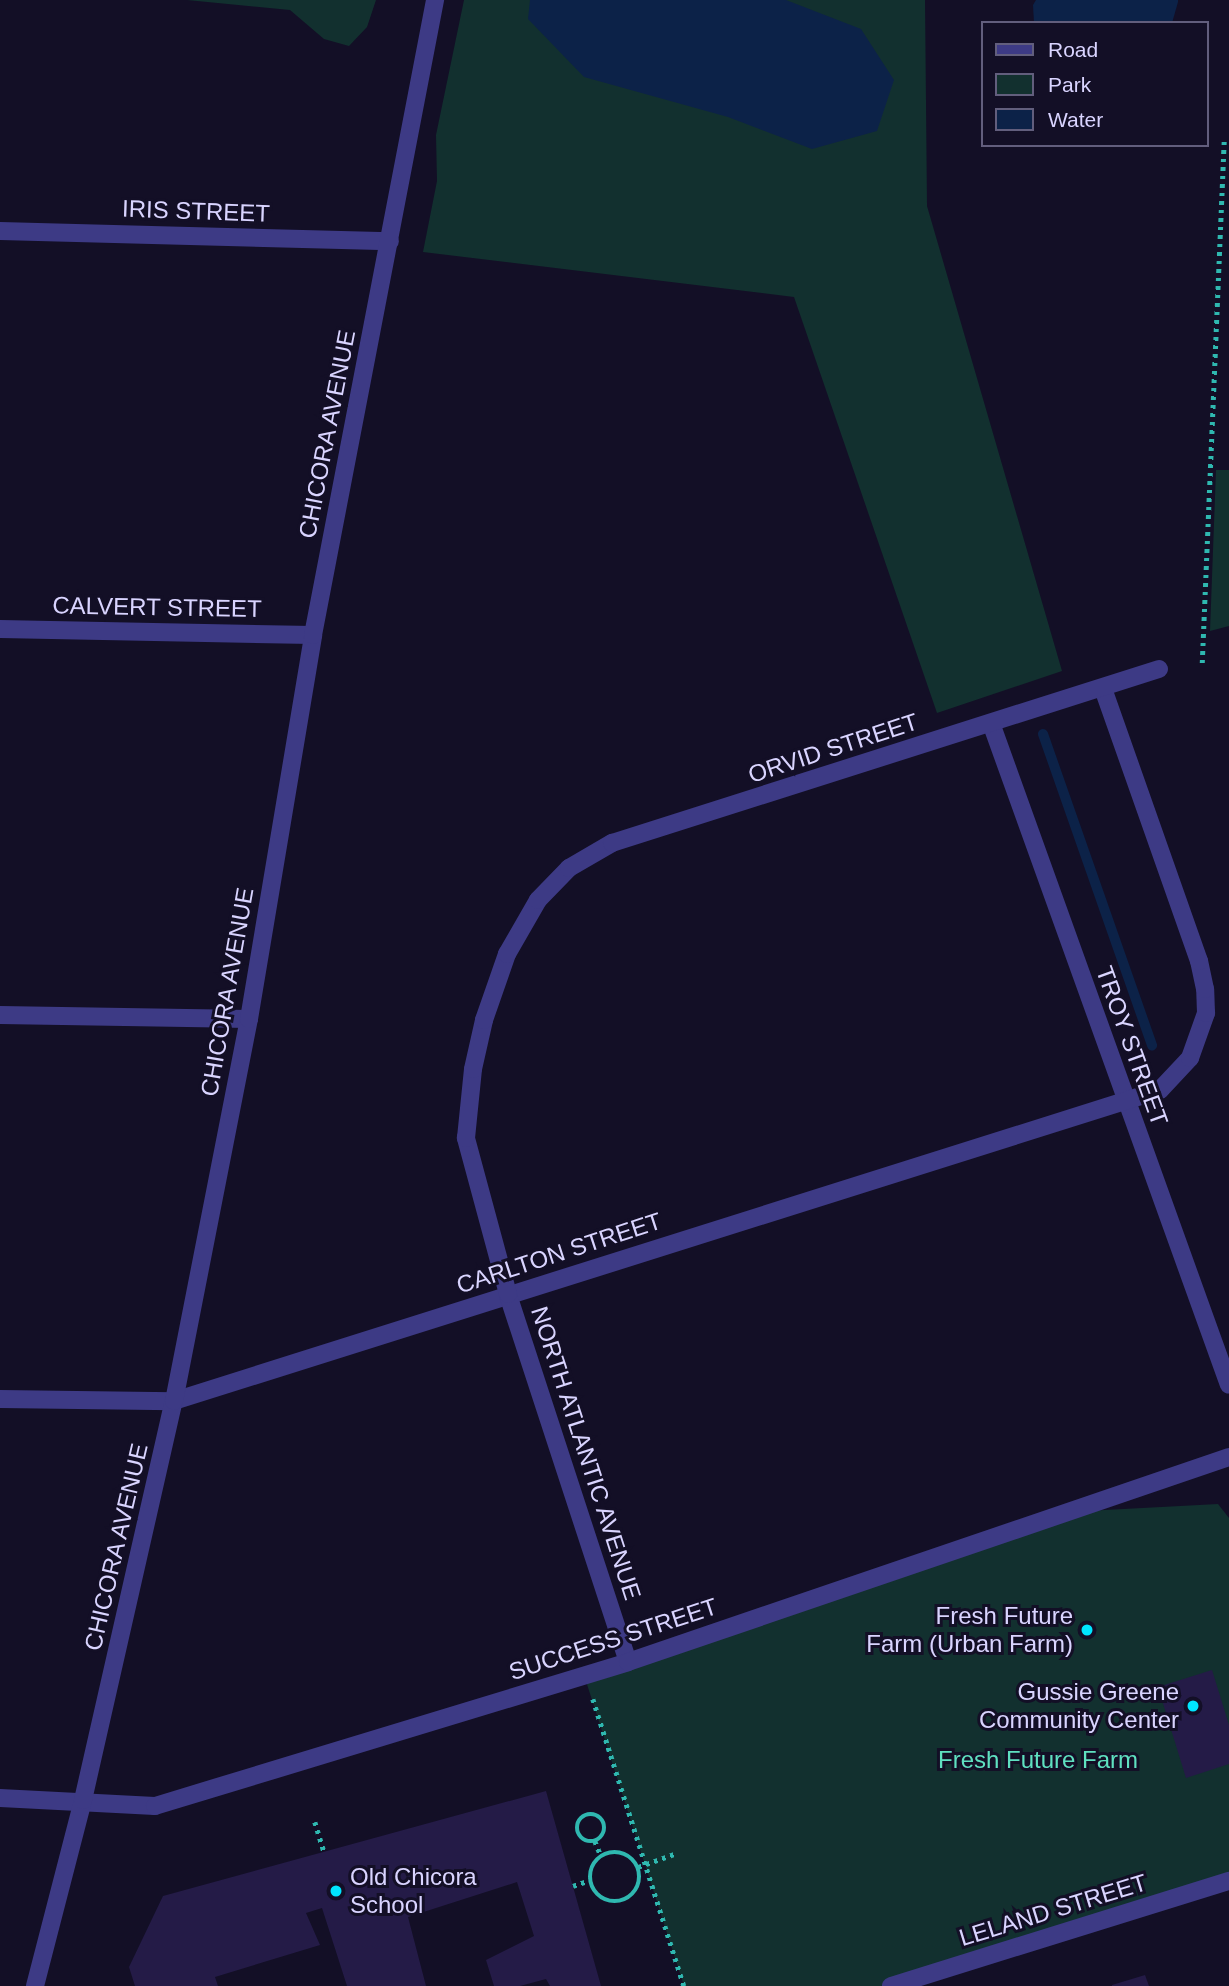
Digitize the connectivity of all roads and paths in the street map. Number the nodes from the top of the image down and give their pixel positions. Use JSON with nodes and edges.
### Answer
{"nodes":[{"id":1,"x":435,"y":0,"type":"edge"},
{"id":2,"x":1224,"y":140,"type":"dead end"},
{"id":3,"x":0,"y":231,"type":"edge"},
{"id":4,"x":390,"y":241,"type":"junction"},
{"id":5,"x":0,"y":629,"type":"edge"},
{"id":6,"x":313,"y":635,"type":"junction"},
{"id":7,"x":1202,"y":663,"type":"dead end"},
{"id":8,"x":1159,"y":669,"type":"dead end"},
{"id":9,"x":1102,"y":688,"type":"junction"},
{"id":10,"x":991,"y":723,"type":"junction"},
{"id":11,"x":538,"y":900,"type":"joint"},
{"id":12,"x":0,"y":1015,"type":"edge"},
{"id":13,"x":249,"y":1019,"type":"junction"},
{"id":14,"x":1125,"y":1099,"type":"junction"},
{"id":15,"x":508,"y":1294,"type":"junction"},
{"id":16,"x":1229,"y":1385,"type":"edge"},
{"id":17,"x":0,"y":1399,"type":"edge"},
{"id":18,"x":174,"y":1401,"type":"junction"},
{"id":19,"x":1229,"y":1457,"type":"edge"},
{"id":20,"x":628,"y":1662,"type":"junction"},
{"id":21,"x":593,"y":1699,"type":"dead end"},
{"id":22,"x":0,"y":1798,"type":"edge"},
{"id":23,"x":83,"y":1800,"type":"junction"},
{"id":24,"x":315,"y":1822,"type":"dead end"},
{"id":25,"x":595,"y":1841,"type":"junction"},
{"id":26,"x":324,"y":1852,"type":"dead end"},
{"id":27,"x":677,"y":1853,"type":"dead end"},
{"id":28,"x":601,"y":1856,"type":"junction"},
{"id":29,"x":645,"y":1864,"type":"junction"},
{"id":30,"x":638,"y":1867,"type":"junction"},
{"id":31,"x":590,"y":1880,"type":"junction"},
{"id":32,"x":1229,"y":1881,"type":"edge"},
{"id":33,"x":573,"y":1885,"type":"dead end"},
{"id":34,"x":35,"y":1986,"type":"edge"},
{"id":35,"x":684,"y":1986,"type":"edge"},
{"id":36,"x":891,"y":1986,"type":"edge"}],
"edges":[{"from":1,"to":4,"type":"street","name":"CHICORA AVENUE"},
{"from":2,"to":7,"type":"path"},
{"from":3,"to":4,"type":"street","name":"IRIS STREET"},
{"from":4,"to":6,"type":"street","name":"CHICORA AVENUE"},
{"from":5,"to":6,"type":"street","name":"CALVERT STREET"},
{"from":6,"to":13,"type":"street","name":"CHICORA AVENUE"},
{"from":8,"to":9,"type":"street","name":"ORVID STREET"},
{"from":9,"to":10,"type":"street","name":"ORVID STREET"},
{"from":9,"to":14,"type":"street","name":"CARLTON STREET"},
{"from":10,"to":11,"type":"street","name":"ORVID STREET"},
{"from":10,"to":14,"type":"street","name":"TROY STREET"},
{"from":11,"to":15,"type":"street","name":"NORTH ATLANTIC AVENUE"},
{"from":12,"to":13,"type":"street"},
{"from":13,"to":18,"type":"street","name":"CHICORA AVENUE"},
{"from":14,"to":15,"type":"street","name":"CARLTON STREET"},
{"from":14,"to":16,"type":"street","name":"TROY STREET"},
{"from":15,"to":18,"type":"street","name":"CARLTON STREET"},
{"from":15,"to":20,"type":"street","name":"NORTH ATLANTIC AVENUE"},
{"from":17,"to":18,"type":"street","name":"CARLTON STREET"},
{"from":18,"to":23,"type":"street","name":"CHICORA AVENUE"},
{"from":19,"to":20,"type":"street","name":"SUCCESS STREET"},
{"from":20,"to":23,"type":"street","name":"SUCCESS STREET"},
{"from":21,"to":29,"type":"path"},
{"from":22,"to":23,"type":"street","name":"SUCCESS STREET"},
{"from":23,"to":34,"type":"street","name":"CHICORA AVENUE"},
{"from":24,"to":26,"type":"path"},
{"from":25,"to":25,"type":"path"},
{"from":25,"to":28,"type":"path"},
{"from":27,"to":29,"type":"path"},
{"from":28,"to":30,"type":"path"},
{"from":28,"to":31,"type":"path"},
{"from":29,"to":30,"type":"path"},
{"from":29,"to":35,"type":"path"},
{"from":30,"to":31,"type":"path"},
{"from":31,"to":33,"type":"path"},
{"from":32,"to":36,"type":"street","name":"LELAND STREET"}]}
